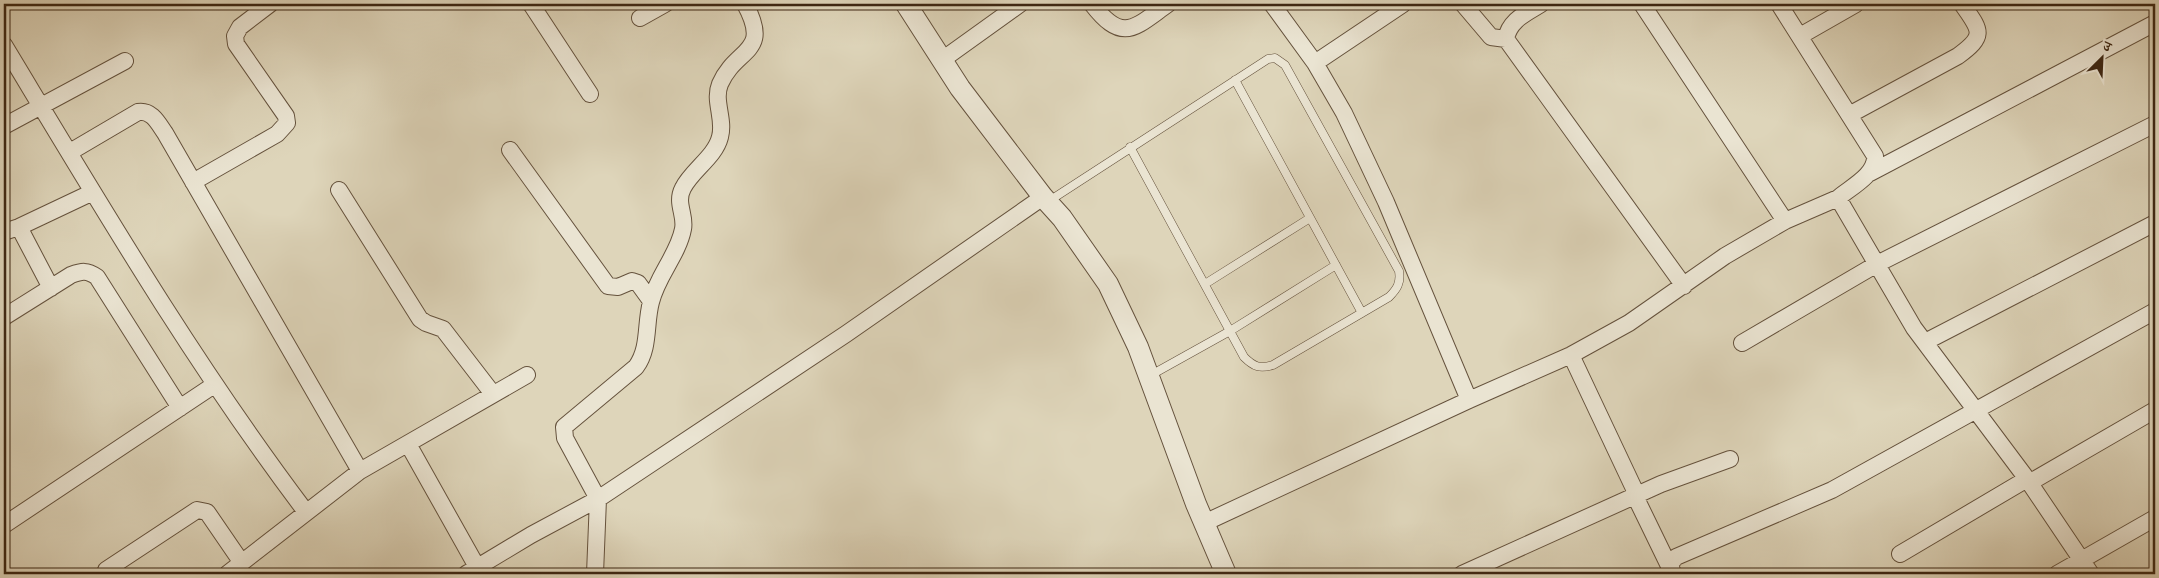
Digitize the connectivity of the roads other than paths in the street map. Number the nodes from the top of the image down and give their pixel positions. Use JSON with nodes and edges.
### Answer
{"nodes":[{"id":1,"x":270,"y":4,"type":"edge"},
{"id":2,"x":531,"y":4,"type":"edge"},
{"id":3,"x":664,"y":4,"type":"edge"},
{"id":4,"x":745,"y":4,"type":"edge"},
{"id":5,"x":906,"y":4,"type":"edge"},
{"id":6,"x":1020,"y":4,"type":"edge"},
{"id":7,"x":1092,"y":4,"type":"edge"},
{"id":8,"x":1168,"y":4,"type":"edge"},
{"id":9,"x":1272,"y":4,"type":"edge"},
{"id":10,"x":1403,"y":4,"type":"edge"},
{"id":11,"x":1464,"y":4,"type":"edge"},
{"id":12,"x":1541,"y":4,"type":"edge"},
{"id":13,"x":1642,"y":4,"type":"edge"},
{"id":14,"x":1779,"y":4,"type":"edge"},
{"id":15,"x":1856,"y":4,"type":"edge"},
{"id":16,"x":1962,"y":4,"type":"edge"},
{"id":17,"x":640,"y":18,"type":"dead end"},
{"id":18,"x":2155,"y":23,"type":"edge"},
{"id":19,"x":1800,"y":36,"type":"junction"},
{"id":20,"x":1506,"y":39,"type":"junction"},
{"id":21,"x":4,"y":45,"type":"edge"},
{"id":22,"x":942,"y":60,"type":"junction"},
{"id":23,"x":125,"y":61,"type":"dead end"},
{"id":24,"x":1315,"y":63,"type":"junction"},
{"id":25,"x":1235,"y":80,"type":"junction"},
{"id":26,"x":590,"y":94,"type":"dead end"},
{"id":27,"x":41,"y":106,"type":"junction"},
{"id":28,"x":1850,"y":114,"type":"junction"},
{"id":29,"x":2155,"y":124,"type":"edge"},
{"id":30,"x":4,"y":126,"type":"edge"},
{"id":31,"x":1130,"y":147,"type":"junction"},
{"id":32,"x":510,"y":150,"type":"dead end"},
{"id":33,"x":70,"y":152,"type":"junction"},
{"id":34,"x":1870,"y":173,"type":"junction"},
{"id":35,"x":194,"y":182,"type":"junction"},
{"id":36,"x":339,"y":190,"type":"dead end"},
{"id":37,"x":93,"y":192,"type":"junction"},
{"id":38,"x":1838,"y":198,"type":"junction"},
{"id":39,"x":1045,"y":200,"type":"junction"},
{"id":40,"x":1310,"y":218,"type":"junction"},
{"id":41,"x":1785,"y":221,"type":"junction"},
{"id":42,"x":2155,"y":224,"type":"edge"},
{"id":43,"x":9,"y":228,"type":"edge"},
{"id":44,"x":1877,"y":264,"type":"junction"},
{"id":45,"x":1336,"y":265,"type":"junction"},
{"id":46,"x":1205,"y":284,"type":"junction"},
{"id":47,"x":1684,"y":286,"type":"junction"},
{"id":48,"x":51,"y":288,"type":"junction"},
{"id":49,"x":651,"y":301,"type":"junction"},
{"id":50,"x":2155,"y":311,"type":"edge"},
{"id":51,"x":1362,"y":313,"type":"junction"},
{"id":52,"x":4,"y":317,"type":"edge"},
{"id":53,"x":1230,"y":331,"type":"junction"},
{"id":54,"x":1925,"y":342,"type":"junction"},
{"id":55,"x":1742,"y":343,"type":"dead end"},
{"id":56,"x":1571,"y":355,"type":"junction"},
{"id":57,"x":527,"y":375,"type":"dead end"},
{"id":58,"x":1149,"y":376,"type":"junction"},
{"id":59,"x":214,"y":385,"type":"junction"},
{"id":60,"x":492,"y":394,"type":"junction"},
{"id":61,"x":1469,"y":400,"type":"junction"},
{"id":62,"x":180,"y":408,"type":"junction"},
{"id":63,"x":1975,"y":409,"type":"junction"},
{"id":64,"x":2155,"y":410,"type":"edge"},
{"id":65,"x":408,"y":444,"type":"junction"},
{"id":66,"x":1730,"y":459,"type":"dead end"},
{"id":67,"x":360,"y":471,"type":"junction"},
{"id":68,"x":2028,"y":481,"type":"junction"},
{"id":69,"x":1636,"y":496,"type":"junction"},
{"id":70,"x":598,"y":499,"type":"junction"},
{"id":71,"x":306,"y":512,"type":"junction"},
{"id":72,"x":2155,"y":518,"type":"edge"},
{"id":73,"x":1204,"y":523,"type":"junction"},
{"id":74,"x":4,"y":525,"type":"edge"},
{"id":75,"x":1900,"y":554,"type":"dead end"},
{"id":76,"x":2082,"y":560,"type":"junction"},
{"id":77,"x":242,"y":563,"type":"junction"},
{"id":78,"x":106,"y":570,"type":"dead end"},
{"id":79,"x":1671,"y":571,"type":"edge"},
{"id":80,"x":475,"y":572,"type":"edge"},
{"id":81,"x":227,"y":574,"type":"edge"},
{"id":82,"x":595,"y":574,"type":"edge"},
{"id":83,"x":1226,"y":574,"type":"edge"},
{"id":84,"x":1462,"y":574,"type":"edge"},
{"id":85,"x":2057,"y":574,"type":"edge"},
{"id":86,"x":2091,"y":574,"type":"edge"}],
"edges":[{"from":1,"to":35,"type":"street"},
{"from":2,"to":26,"type":"street"},
{"from":3,"to":17,"type":"street"},
{"from":4,"to":49,"type":"street"},
{"from":5,"to":22,"type":"street"},
{"from":6,"to":22,"type":"street"},
{"from":7,"to":8,"type":"street"},
{"from":9,"to":24,"type":"street"},
{"from":10,"to":24,"type":"street"},
{"from":11,"to":20,"type":"street"},
{"from":12,"to":20,"type":"street"},
{"from":13,"to":41,"type":"street"},
{"from":14,"to":19,"type":"street"},
{"from":15,"to":19,"type":"street"},
{"from":16,"to":28,"type":"street"},
{"from":18,"to":34,"type":"street"},
{"from":19,"to":28,"type":"street"},
{"from":20,"to":47,"type":"street"},
{"from":21,"to":27,"type":"street"},
{"from":22,"to":39,"type":"street"},
{"from":23,"to":27,"type":"street"},
{"from":24,"to":61,"type":"street"},
{"from":25,"to":31,"type":"lane"},
{"from":25,"to":40,"type":"lane"},
{"from":25,"to":51,"type":"lane"},
{"from":27,"to":30,"type":"street"},
{"from":27,"to":33,"type":"street"},
{"from":28,"to":34,"type":"street"},
{"from":29,"to":44,"type":"street"},
{"from":31,"to":39,"type":"lane"},
{"from":31,"to":46,"type":"lane"},
{"from":32,"to":49,"type":"street"},
{"from":33,"to":35,"type":"street"},
{"from":33,"to":37,"type":"street"},
{"from":34,"to":38,"type":"street"},
{"from":35,"to":67,"type":"street"},
{"from":36,"to":60,"type":"street"},
{"from":37,"to":43,"type":"street"},
{"from":37,"to":59,"type":"street"},
{"from":38,"to":41,"type":"street"},
{"from":38,"to":44,"type":"street"},
{"from":39,"to":58,"type":"street"},
{"from":39,"to":70,"type":"street"},
{"from":40,"to":45,"type":"lane"},
{"from":40,"to":46,"type":"lane"},
{"from":41,"to":47,"type":"street"},
{"from":42,"to":54,"type":"street"},
{"from":43,"to":48,"type":"street"},
{"from":44,"to":54,"type":"street"},
{"from":44,"to":55,"type":"street"},
{"from":45,"to":51,"type":"lane"},
{"from":45,"to":53,"type":"lane"},
{"from":46,"to":53,"type":"lane"},
{"from":47,"to":56,"type":"street"},
{"from":48,"to":52,"type":"street"},
{"from":48,"to":62,"type":"street"},
{"from":49,"to":70,"type":"street"},
{"from":50,"to":63,"type":"street"},
{"from":51,"to":53,"type":"lane"},
{"from":53,"to":58,"type":"lane"},
{"from":54,"to":63,"type":"street"},
{"from":56,"to":61,"type":"street"},
{"from":56,"to":69,"type":"street"},
{"from":57,"to":60,"type":"street"},
{"from":58,"to":73,"type":"street"},
{"from":59,"to":62,"type":"street"},
{"from":59,"to":71,"type":"street"},
{"from":60,"to":65,"type":"street"},
{"from":61,"to":73,"type":"street"},
{"from":62,"to":74,"type":"street"},
{"from":63,"to":68,"type":"street"},
{"from":63,"to":79,"type":"street"},
{"from":64,"to":68,"type":"street"},
{"from":65,"to":67,"type":"street"},
{"from":65,"to":80,"type":"street"},
{"from":66,"to":69,"type":"street"},
{"from":67,"to":71,"type":"street"},
{"from":68,"to":75,"type":"street"},
{"from":68,"to":76,"type":"street"},
{"from":69,"to":79,"type":"street"},
{"from":69,"to":84,"type":"street"},
{"from":70,"to":80,"type":"street"},
{"from":70,"to":82,"type":"street"},
{"from":71,"to":77,"type":"street"},
{"from":72,"to":76,"type":"street"},
{"from":73,"to":83,"type":"street"},
{"from":76,"to":85,"type":"street"},
{"from":76,"to":86,"type":"street"},
{"from":77,"to":78,"type":"street"},
{"from":77,"to":81,"type":"street"}]}
